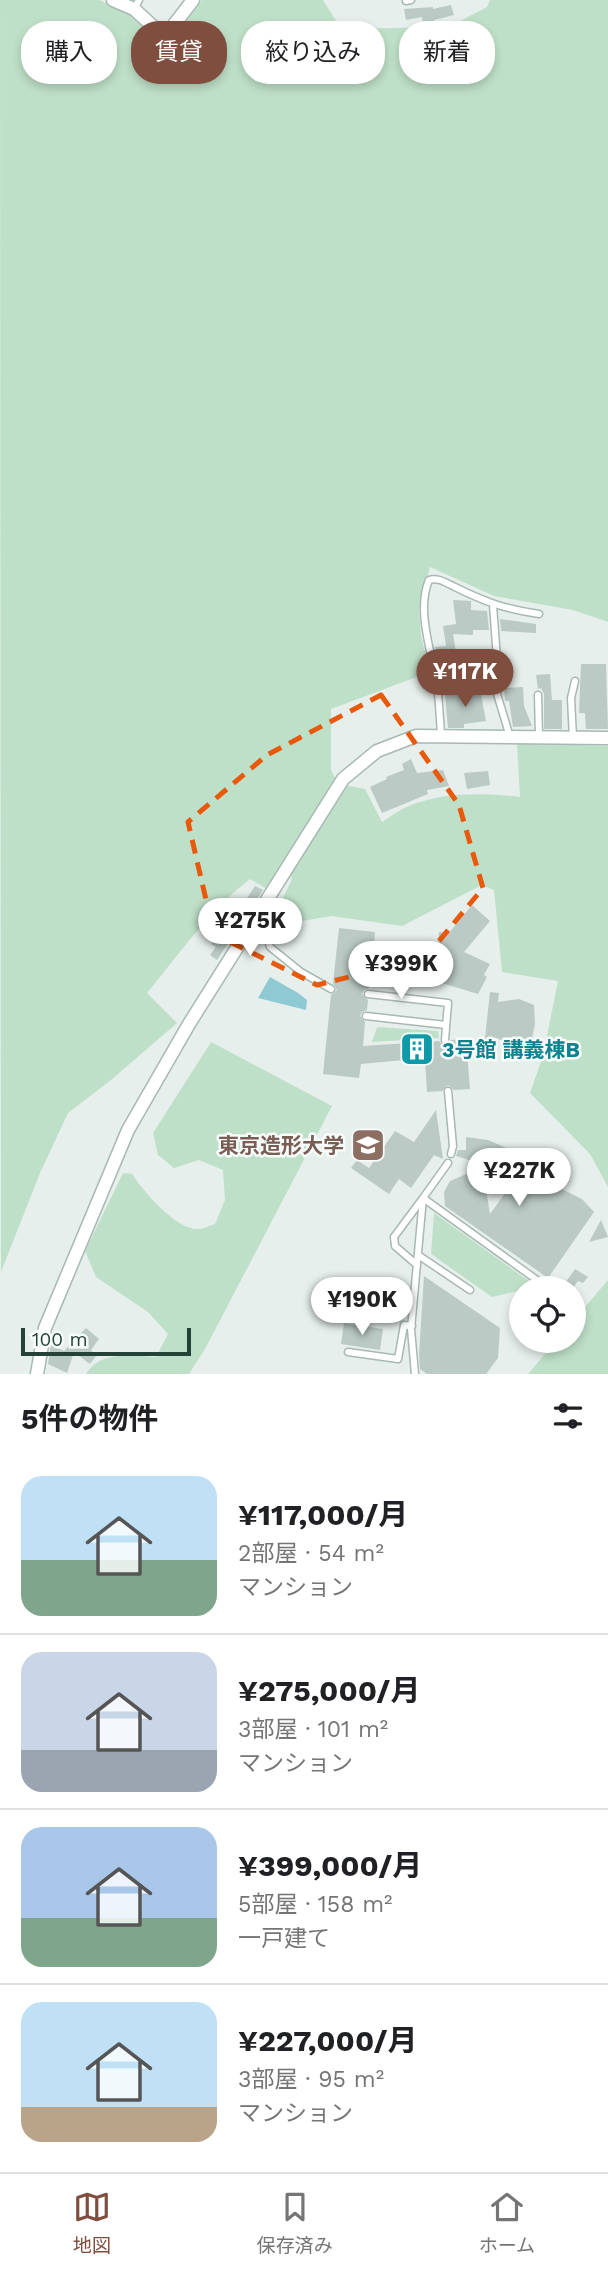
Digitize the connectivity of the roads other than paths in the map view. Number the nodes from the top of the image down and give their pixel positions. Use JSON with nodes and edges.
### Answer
{"nodes":[{"id":1,"x":113,"y":0,"type":"edge"},
{"id":2,"x":193,"y":0,"type":"edge"},
{"id":3,"x":137,"y":5,"type":"edge"},
{"id":4,"x":493,"y":605,"type":"junction"},
{"id":5,"x":539,"y":614,"type":"dead end"},
{"id":6,"x":575,"y":681,"type":"dead end"},
{"id":7,"x":538,"y":695,"type":"dead end"},
{"id":8,"x":441,"y":735,"type":"junction"},
{"id":9,"x":510,"y":737,"type":"junction"},
{"id":10,"x":538,"y":737,"type":"junction"},
{"id":11,"x":573,"y":738,"type":"junction"},
{"id":12,"x":608,"y":738,"type":"edge"},
{"id":13,"x":260,"y":912,"type":"junction"},
{"id":14,"x":331,"y":989,"type":"dead end"},
{"id":15,"x":368,"y":994,"type":"dead end"},
{"id":16,"x":366,"y":1016,"type":"dead end"},
{"id":17,"x":446,"y":1025,"type":"junction"},
{"id":18,"x":445,"y":1040,"type":"dead end"},
{"id":19,"x":448,"y":1091,"type":"dead end"},
{"id":20,"x":452,"y":1154,"type":"dead end"},
{"id":21,"x":448,"y":1163,"type":"dead end"},
{"id":22,"x":423,"y":1198,"type":"junction"},
{"id":23,"x":418,"y":1255,"type":"junction"},
{"id":24,"x":417,"y":1265,"type":"junction"},
{"id":25,"x":531,"y":1276,"type":"edge"},
{"id":26,"x":470,"y":1290,"type":"dead end"},
{"id":27,"x":412,"y":1326,"type":"junction"},
{"id":28,"x":348,"y":1352,"type":"dead end"},
{"id":29,"x":37,"y":1374,"type":"edge"},
{"id":30,"x":415,"y":1374,"type":"edge"}],
"edges":[{"from":1,"to":3,"type":"street"},
{"from":2,"to":3,"type":"street"},
{"from":4,"to":5,"type":"lane"},
{"from":4,"to":8,"type":"lane"},
{"from":4,"to":9,"type":"lane"},
{"from":6,"to":11,"type":"lane"},
{"from":7,"to":10,"type":"lane"},
{"from":8,"to":9,"type":"street"},
{"from":8,"to":13,"type":"street"},
{"from":9,"to":10,"type":"street"},
{"from":10,"to":11,"type":"street"},
{"from":11,"to":12,"type":"street"},
{"from":13,"to":14,"type":"lane"},
{"from":13,"to":29,"type":"street"},
{"from":15,"to":17,"type":"lane"},
{"from":16,"to":17,"type":"lane"},
{"from":17,"to":18,"type":"lane"},
{"from":19,"to":20,"type":"lane"},
{"from":21,"to":22,"type":"lane"},
{"from":22,"to":23,"type":"lane"},
{"from":22,"to":24,"type":"lane"},
{"from":22,"to":25,"type":"lane"},
{"from":23,"to":24,"type":"lane"},
{"from":23,"to":26,"type":"lane"},
{"from":24,"to":27,"type":"lane"},
{"from":27,"to":28,"type":"lane"},
{"from":27,"to":30,"type":"lane"}]}
